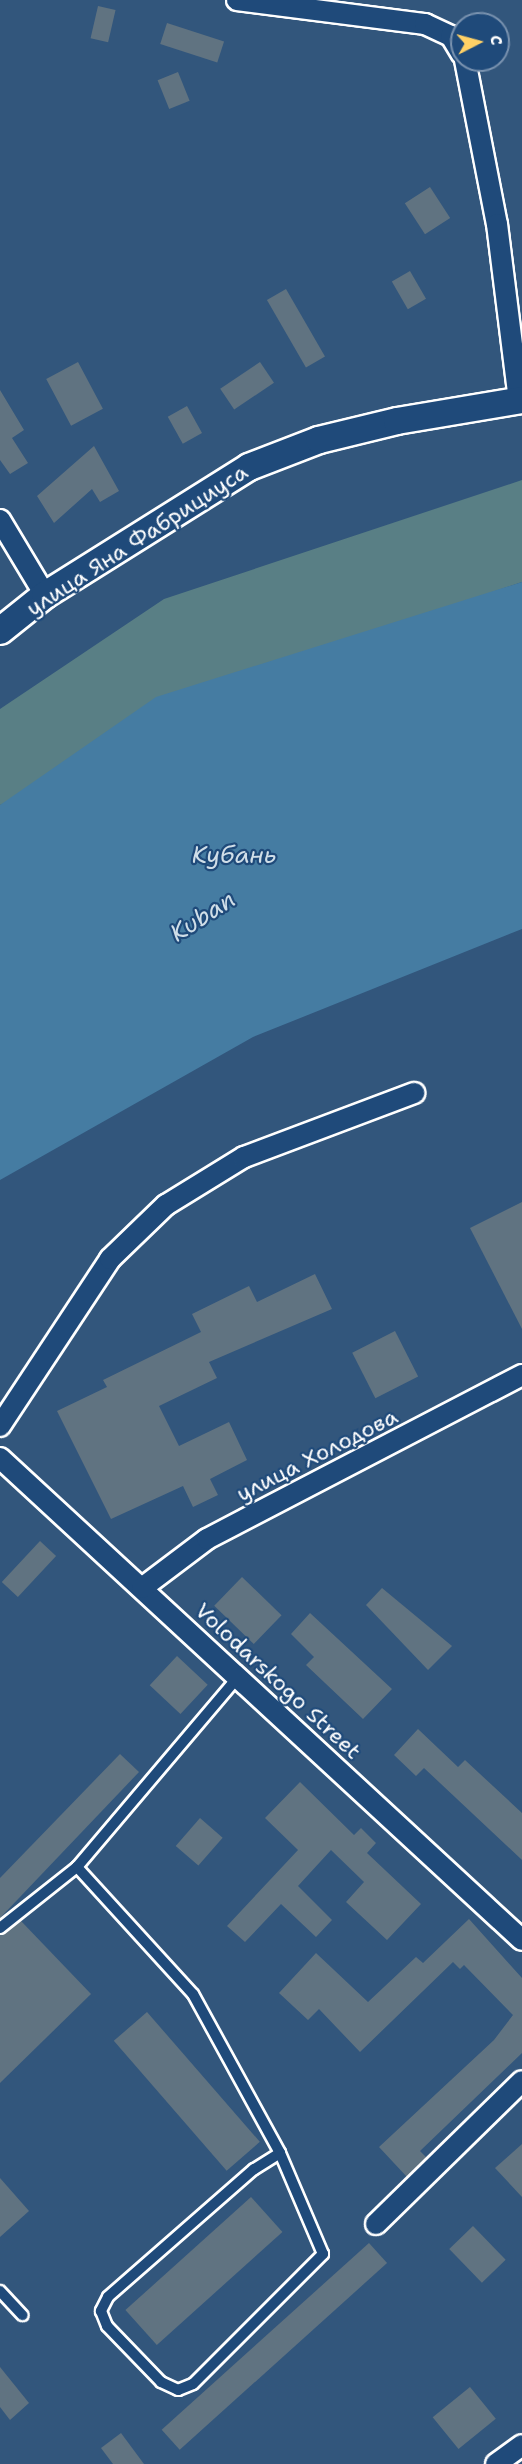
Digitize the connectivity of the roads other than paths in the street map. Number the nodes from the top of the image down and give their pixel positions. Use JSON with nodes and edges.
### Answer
{"nodes":[{"id":1,"x":237,"y":0,"type":"edge"},
{"id":2,"x":450,"y":36,"type":"edge"},
{"id":3,"x":467,"y":72,"type":"edge"},
{"id":4,"x":520,"y":400,"type":"edge"},
{"id":5,"x":0,"y":520,"type":"edge"},
{"id":6,"x":45,"y":595,"type":"junction"},
{"id":7,"x":0,"y":631,"type":"edge"},
{"id":8,"x":414,"y":1093,"type":"dead end"},
{"id":9,"x":522,"y":1376,"type":"edge"},
{"id":10,"x":0,"y":1426,"type":"edge"},
{"id":11,"x":2,"y":1464,"type":"edge"},
{"id":12,"x":142,"y":1588,"type":"junction"},
{"id":13,"x":238,"y":1677,"type":"junction"},
{"id":14,"x":77,"y":1867,"type":"junction"},
{"id":15,"x":0,"y":1928,"type":"edge"},
{"id":16,"x":522,"y":1940,"type":"edge"},
{"id":17,"x":522,"y":2080,"type":"edge"},
{"id":18,"x":280,"y":2153,"type":"junction"},
{"id":19,"x":376,"y":2224,"type":"dead end"},
{"id":20,"x":0,"y":2291,"type":"edge"},
{"id":21,"x":22,"y":2315,"type":"dead end"},
{"id":22,"x":522,"y":2445,"type":"edge"},
{"id":23,"x":496,"y":2464,"type":"edge"}],
"edges":[{"from":1,"to":2,"type":"street"},
{"from":3,"to":4,"type":"street"},
{"from":4,"to":6,"type":"street","name":"улица Яна Фабрициуса"},
{"from":5,"to":6,"type":"street"},
{"from":6,"to":7,"type":"street","name":"улица Яна Фабрициуса"},
{"from":8,"to":10,"type":"street"},
{"from":9,"to":12,"type":"street","name":"улица Холодова"},
{"from":11,"to":12,"type":"street","name":"Volodarskogo Street"},
{"from":12,"to":13,"type":"street","name":"Volodarskogo Street"},
{"from":13,"to":14,"type":"lane"},
{"from":13,"to":16,"type":"street","name":"Volodarskogo Street"},
{"from":14,"to":15,"type":"lane"},
{"from":14,"to":18,"type":"lane"},
{"from":17,"to":19,"type":"street"},
{"from":18,"to":18,"type":"lane"},
{"from":20,"to":21,"type":"lane"},
{"from":22,"to":23,"type":"street"}]}
